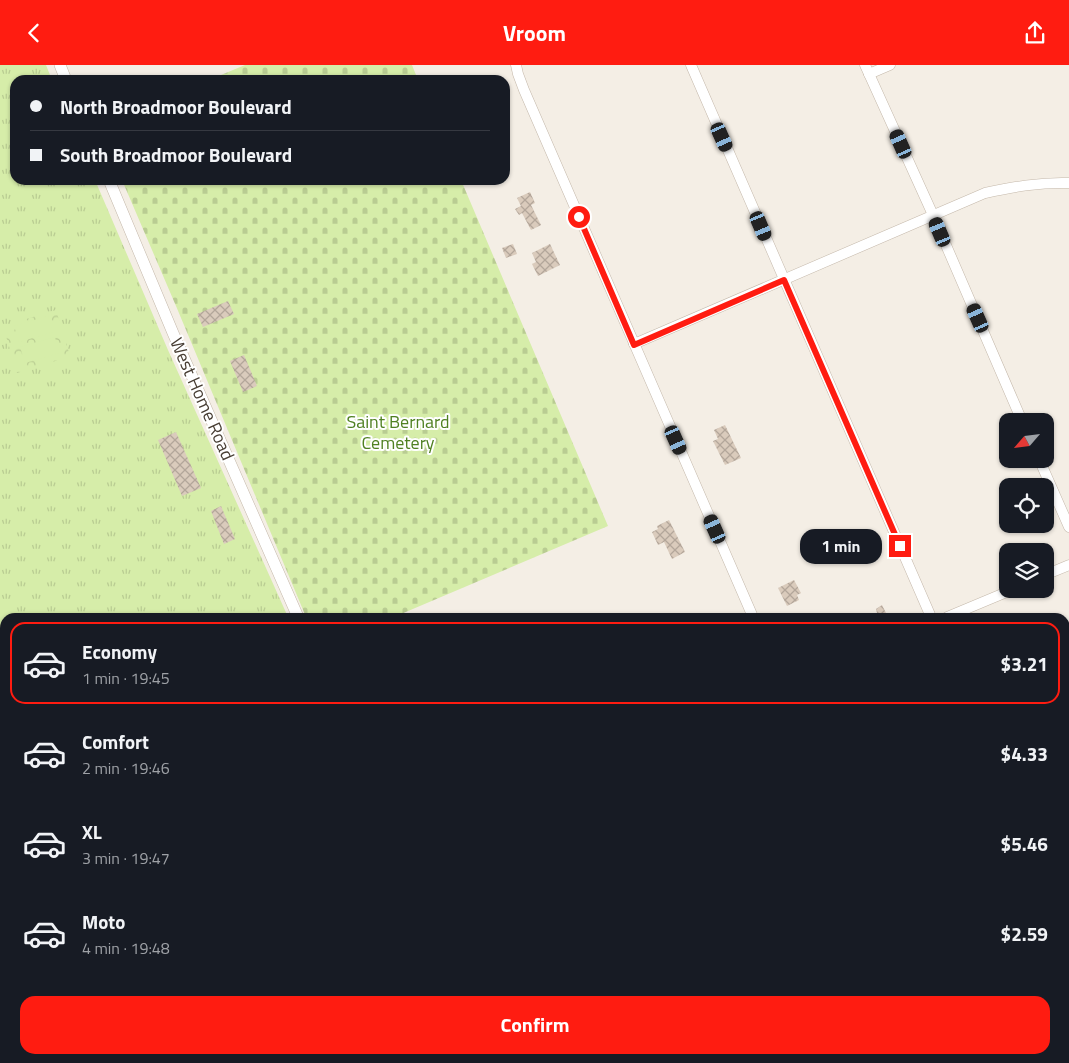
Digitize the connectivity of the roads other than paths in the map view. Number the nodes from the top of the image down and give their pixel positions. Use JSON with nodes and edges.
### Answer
{"nodes":[{"id":1,"x":516,"y":65,"type":"edge"},
{"id":2,"x":690,"y":65,"type":"edge"},
{"id":3,"x":890,"y":65,"type":"edge"},
{"id":4,"x":867,"y":69,"type":"edge"},
{"id":5,"x":1069,"y":183,"type":"edge"},
{"id":6,"x":111,"y":185,"type":"edge"},
{"id":7,"x":933,"y":215,"type":"junction"},
{"id":8,"x":784,"y":280,"type":"junction"},
{"id":9,"x":634,"y":345,"type":"junction"},
{"id":10,"x":1019,"y":413,"type":"edge"},
{"id":11,"x":1043,"y":468,"type":"edge"},
{"id":12,"x":1066,"y":511,"type":"edge"},
{"id":13,"x":1069,"y":527,"type":"edge"},
{"id":14,"x":1069,"y":565,"type":"edge"},
{"id":15,"x":1054,"y":571,"type":"edge"},
{"id":16,"x":999,"y":595,"type":"edge"},
{"id":17,"x":296,"y":613,"type":"edge"},
{"id":18,"x":751,"y":613,"type":"edge"},
{"id":19,"x":929,"y":613,"type":"edge"},
{"id":20,"x":957,"y":613,"type":"edge"}],
"edges":[{"from":1,"to":9,"type":"street"},
{"from":2,"to":8,"type":"street"},
{"from":3,"to":4,"type":"street"},
{"from":4,"to":7,"type":"street"},
{"from":5,"to":7,"type":"street"},
{"from":6,"to":17,"type":"street","name":"West Home Road"},
{"from":7,"to":8,"type":"street"},
{"from":7,"to":10,"type":"street"},
{"from":8,"to":9,"type":"street"},
{"from":8,"to":19,"type":"street"},
{"from":9,"to":18,"type":"street"},
{"from":11,"to":12,"type":"street"},
{"from":12,"to":13,"type":"street"},
{"from":14,"to":15,"type":"street"},
{"from":16,"to":20,"type":"street"}]}
